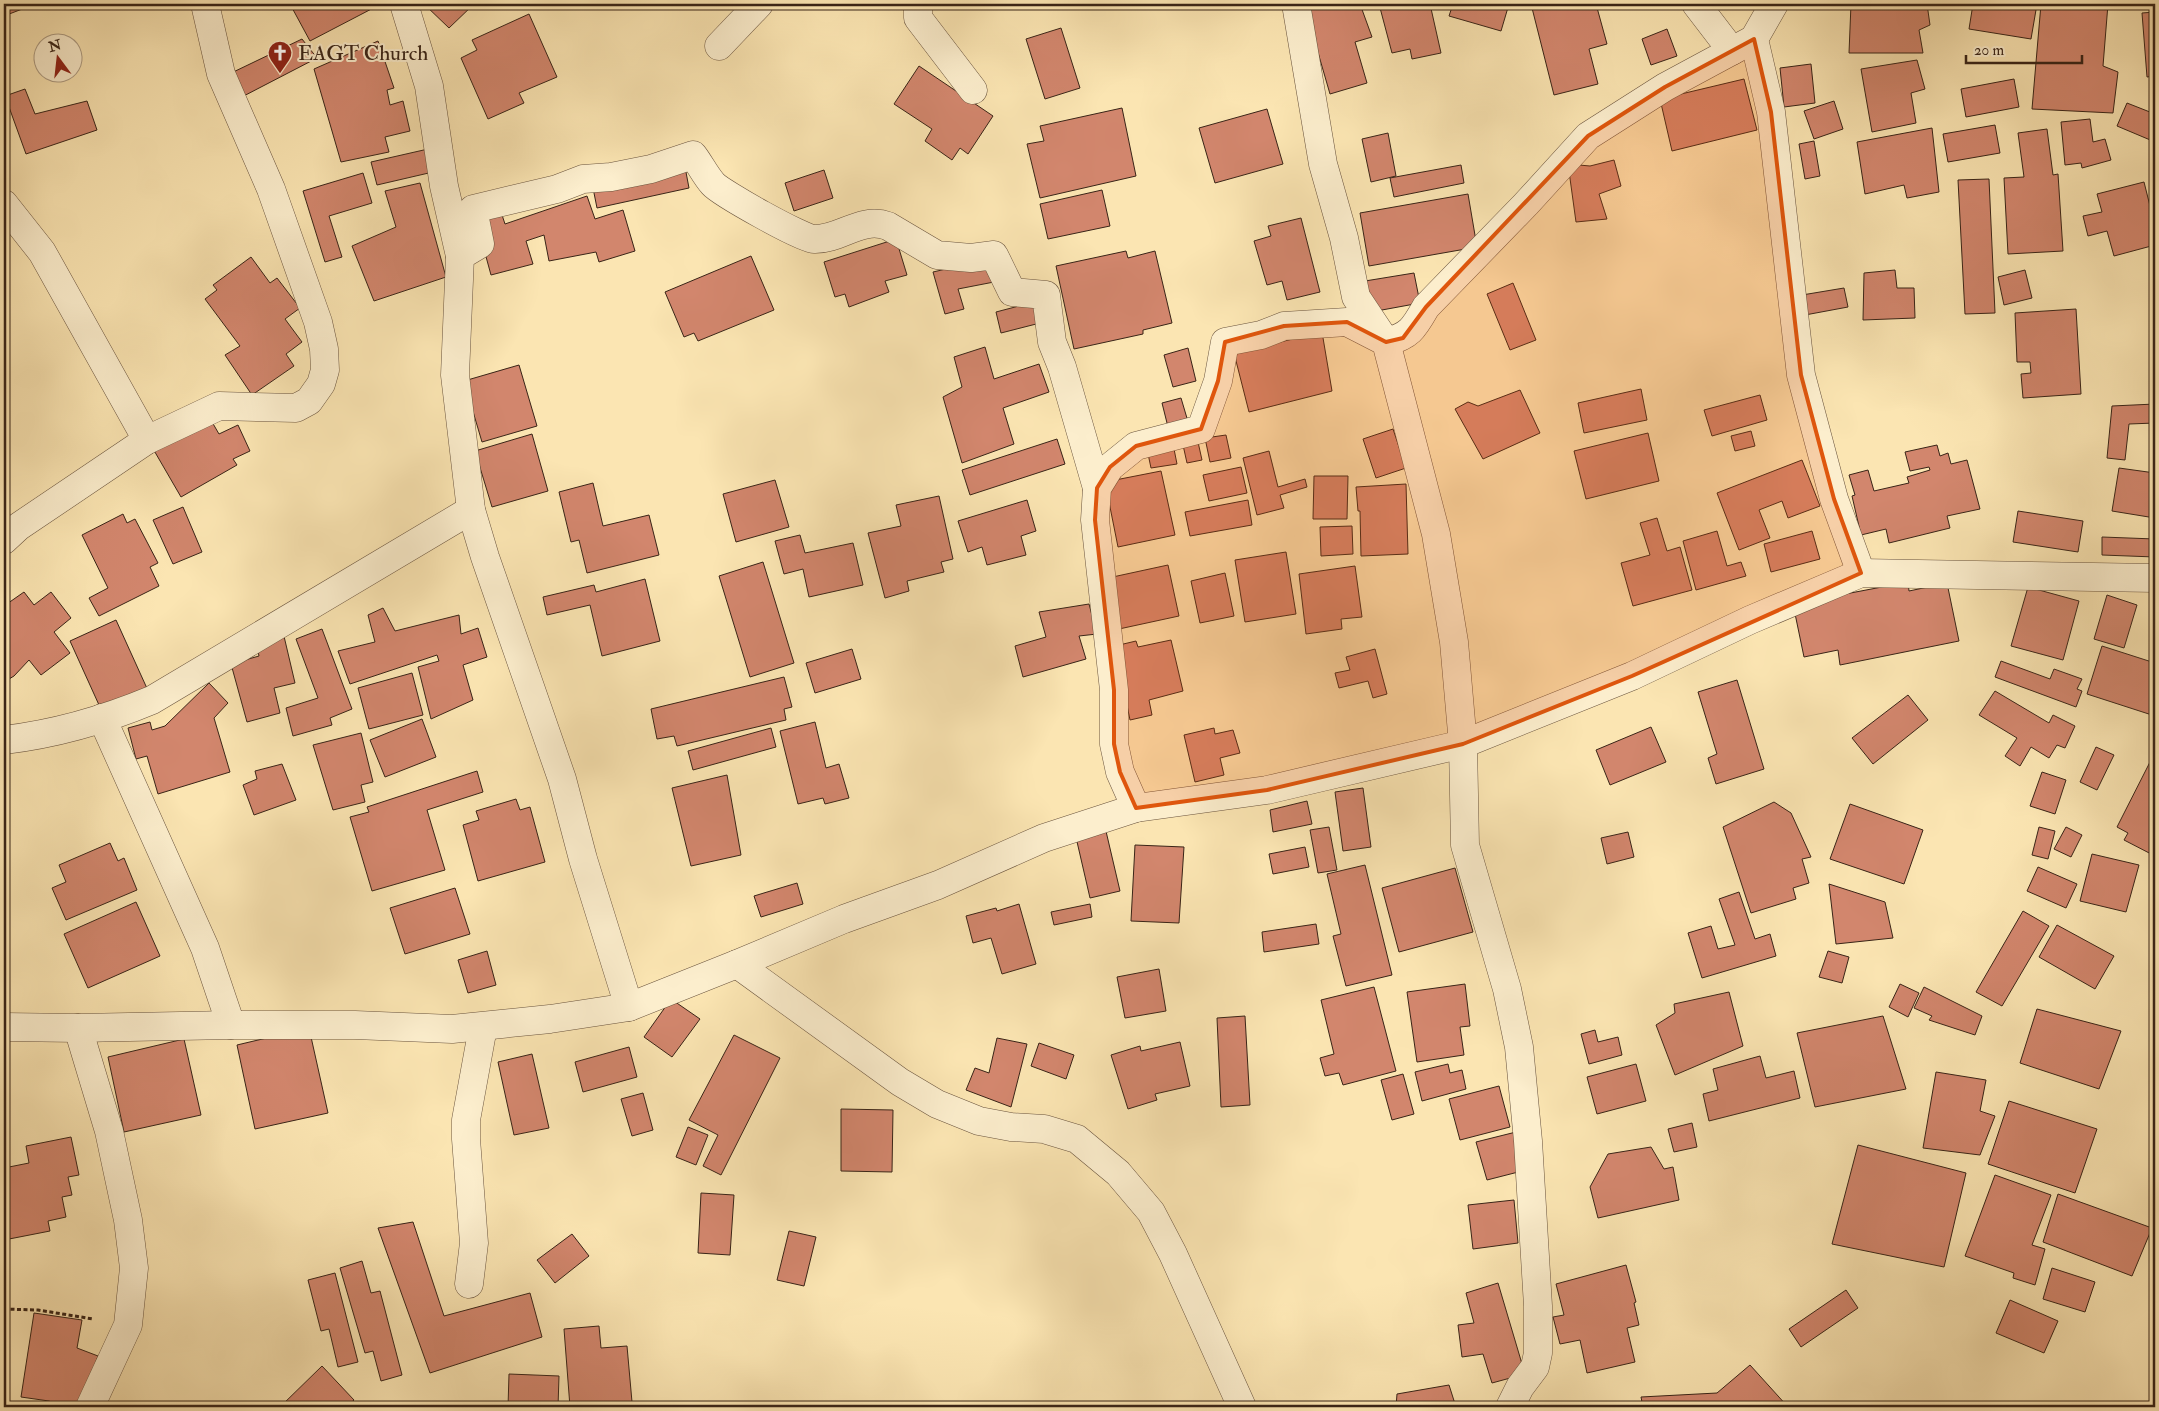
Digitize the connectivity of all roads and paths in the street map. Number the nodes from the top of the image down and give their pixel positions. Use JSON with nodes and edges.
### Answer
{"nodes":[{"id":1,"x":205,"y":4,"type":"edge"},
{"id":2,"x":404,"y":4,"type":"edge"},
{"id":3,"x":759,"y":4,"type":"edge"},
{"id":4,"x":918,"y":4,"type":"edge"},
{"id":5,"x":1296,"y":4,"type":"edge"},
{"id":6,"x":1696,"y":4,"type":"edge"},
{"id":7,"x":1774,"y":4,"type":"edge"},
{"id":8,"x":1743,"y":45,"type":"junction"},
{"id":9,"x":719,"y":46,"type":"dead end"},
{"id":10,"x":974,"y":90,"type":"dead end"},
{"id":11,"x":4,"y":204,"type":"edge"},
{"id":12,"x":460,"y":256,"type":"junction"},
{"id":13,"x":1386,"y":342,"type":"junction"},
{"id":14,"x":147,"y":440,"type":"junction"},
{"id":15,"x":1097,"y":488,"type":"junction"},
{"id":16,"x":471,"y":510,"type":"junction"},
{"id":17,"x":4,"y":540,"type":"edge"},
{"id":18,"x":1862,"y":573,"type":"junction"},
{"id":19,"x":2155,"y":578,"type":"edge"},
{"id":20,"x":102,"y":718,"type":"junction"},
{"id":21,"x":4,"y":740,"type":"edge"},
{"id":22,"x":1464,"y":744,"type":"junction"},
{"id":23,"x":1136,"y":808,"type":"junction"},
{"id":24,"x":738,"y":964,"type":"junction"},
{"id":25,"x":629,"y":1007,"type":"junction"},
{"id":26,"x":231,"y":1025,"type":"junction"},
{"id":27,"x":483,"y":1027,"type":"junction"},
{"id":28,"x":4,"y":1028,"type":"edge"},
{"id":29,"x":78,"y":1028,"type":"junction"},
{"id":30,"x":469,"y":1284,"type":"dead end"},
{"id":31,"x":4,"y":1309,"type":"edge"},
{"id":32,"x":128,"y":1325,"type":"junction"},
{"id":33,"x":90,"y":1407,"type":"edge"},
{"id":34,"x":1242,"y":1407,"type":"edge"},
{"id":35,"x":1510,"y":1407,"type":"edge"}],
"edges":[{"from":1,"to":14,"type":"street"},
{"from":2,"to":12,"type":"street"},
{"from":3,"to":9,"type":"street"},
{"from":4,"to":10,"type":"street"},
{"from":5,"to":13,"type":"street"},
{"from":6,"to":8,"type":"street"},
{"from":7,"to":8,"type":"street"},
{"from":8,"to":13,"type":"street"},
{"from":8,"to":18,"type":"street"},
{"from":11,"to":14,"type":"street"},
{"from":12,"to":15,"type":"street"},
{"from":12,"to":16,"type":"street"},
{"from":13,"to":15,"type":"street"},
{"from":13,"to":22,"type":"street"},
{"from":14,"to":17,"type":"street"},
{"from":15,"to":23,"type":"street"},
{"from":16,"to":20,"type":"street"},
{"from":16,"to":25,"type":"street"},
{"from":18,"to":19,"type":"street"},
{"from":18,"to":22,"type":"street"},
{"from":20,"to":21,"type":"street"},
{"from":20,"to":26,"type":"street"},
{"from":22,"to":23,"type":"street"},
{"from":22,"to":35,"type":"street"},
{"from":23,"to":24,"type":"street"},
{"from":24,"to":25,"type":"street"},
{"from":24,"to":34,"type":"street"},
{"from":25,"to":27,"type":"street"},
{"from":26,"to":27,"type":"street"},
{"from":26,"to":29,"type":"street"},
{"from":27,"to":30,"type":"street"},
{"from":28,"to":29,"type":"street"},
{"from":29,"to":32,"type":"street"},
{"from":31,"to":32,"type":"path"},
{"from":32,"to":33,"type":"street"}]}
